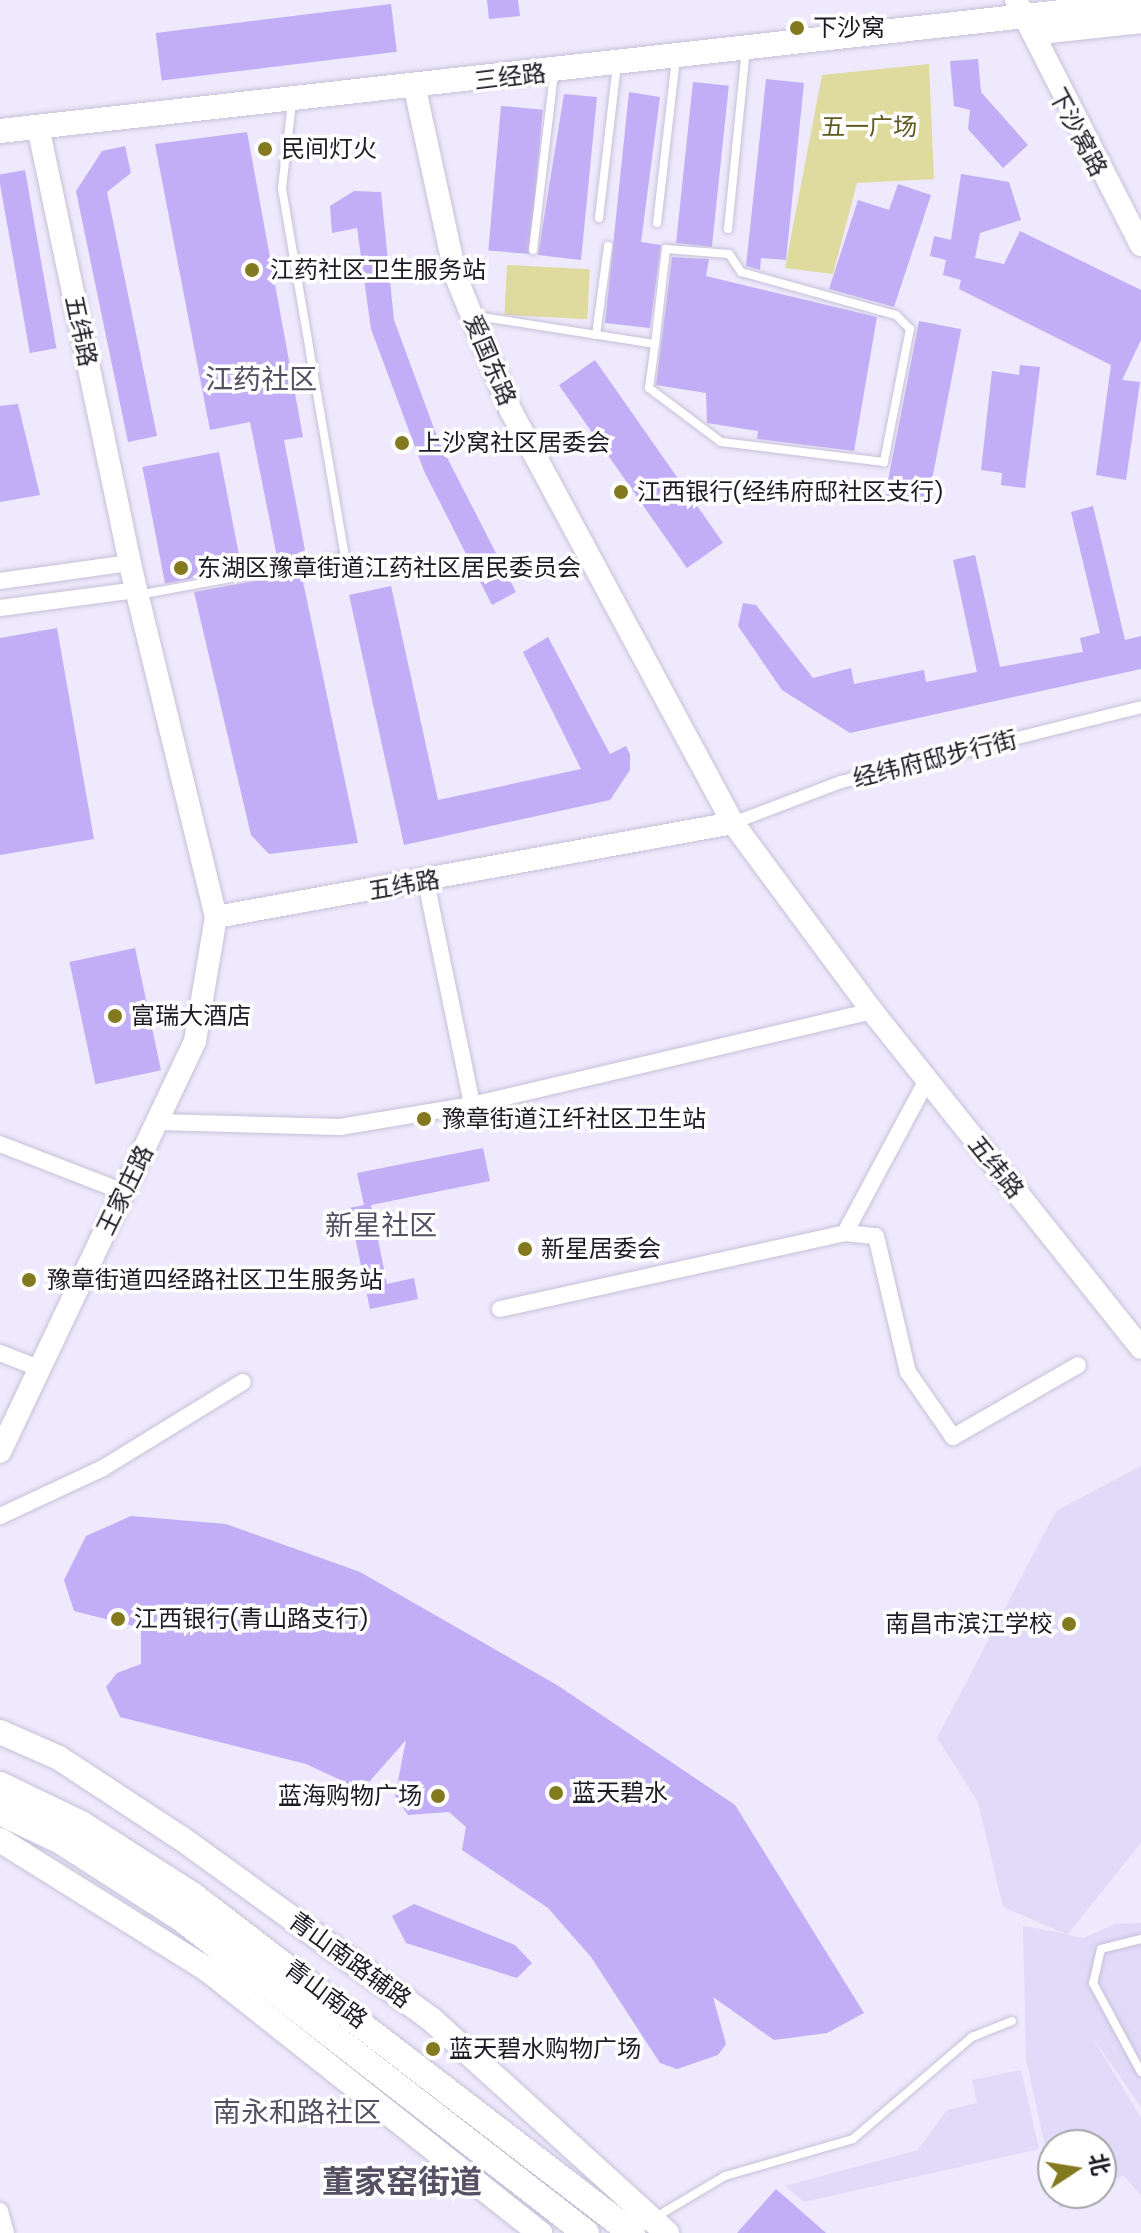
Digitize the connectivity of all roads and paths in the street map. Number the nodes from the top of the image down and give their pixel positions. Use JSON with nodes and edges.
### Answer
{"nodes":[{"id":1,"x":1141,"y":3,"type":"edge"},
{"id":2,"x":1017,"y":8,"type":"edge"},
{"id":3,"x":1141,"y":21,"type":"edge"},
{"id":4,"x":746,"y":49,"type":"junction"},
{"id":5,"x":677,"y":57,"type":"junction"},
{"id":6,"x":617,"y":64,"type":"junction"},
{"id":7,"x":555,"y":72,"type":"junction"},
{"id":8,"x":415,"y":89,"type":"junction"},
{"id":9,"x":292,"y":103,"type":"junction"},
{"id":10,"x":38,"y":128,"type":"junction"},
{"id":11,"x":0,"y":131,"type":"edge"},
{"id":12,"x":599,"y":218,"type":"dead end"},
{"id":13,"x":657,"y":223,"type":"dead end"},
{"id":14,"x":728,"y":229,"type":"dead end"},
{"id":15,"x":1141,"y":245,"type":"edge"},
{"id":16,"x":608,"y":246,"type":"dead end"},
{"id":17,"x":533,"y":250,"type":"dead end"},
{"id":18,"x":471,"y":315,"type":"junction"},
{"id":19,"x":596,"y":335,"type":"junction"},
{"id":20,"x":655,"y":344,"type":"junction"},
{"id":21,"x":130,"y":563,"type":"junction"},
{"id":22,"x":0,"y":581,"type":"edge"},
{"id":23,"x":137,"y":592,"type":"junction"},
{"id":24,"x":0,"y":608,"type":"edge"},
{"id":25,"x":1141,"y":707,"type":"edge"},
{"id":26,"x":733,"y":823,"type":"junction"},
{"id":27,"x":426,"y":882,"type":"junction"},
{"id":28,"x":216,"y":917,"type":"junction"},
{"id":29,"x":872,"y":1011,"type":"junction"},
{"id":30,"x":927,"y":1080,"type":"junction"},
{"id":31,"x":472,"y":1105,"type":"junction"},
{"id":32,"x":158,"y":1122,"type":"junction"},
{"id":33,"x":0,"y":1144,"type":"edge"},
{"id":34,"x":124,"y":1192,"type":"junction"},
{"id":35,"x":845,"y":1233,"type":"junction"},
{"id":36,"x":500,"y":1309,"type":"dead end"},
{"id":37,"x":1141,"y":1348,"type":"edge"},
{"id":38,"x":0,"y":1353,"type":"edge"},
{"id":39,"x":1078,"y":1365,"type":"dead end"},
{"id":40,"x":38,"y":1368,"type":"junction"},
{"id":41,"x":243,"y":1382,"type":"dead end"},
{"id":42,"x":0,"y":1452,"type":"edge"},
{"id":43,"x":0,"y":1516,"type":"edge"},
{"id":44,"x":0,"y":1732,"type":"edge"},
{"id":45,"x":0,"y":1785,"type":"edge"},
{"id":46,"x":0,"y":1812,"type":"edge"},
{"id":47,"x":0,"y":1840,"type":"edge"},
{"id":48,"x":1141,"y":1939,"type":"edge"},
{"id":49,"x":1012,"y":2021,"type":"dead end"},
{"id":50,"x":1141,"y":2072,"type":"edge"},
{"id":51,"x":0,"y":2211,"type":"edge"},
{"id":52,"x":600,"y":2223,"type":"edge"},
{"id":53,"x":650,"y":2228,"type":"edge"},
{"id":54,"x":6,"y":2233,"type":"edge"},
{"id":55,"x":540,"y":2233,"type":"edge"},
{"id":56,"x":586,"y":2233,"type":"edge"}],
"edges":[{"from":1,"to":2,"type":"main road","name":"三经路"},
{"from":2,"to":3,"type":"main road","name":"三经路"},
{"from":2,"to":4,"type":"main road","name":"三经路"},
{"from":2,"to":15,"type":"street","name":"下沙窝路"},
{"from":4,"to":5,"type":"main road","name":"三经路"},
{"from":4,"to":14,"type":"lane"},
{"from":5,"to":6,"type":"main road","name":"三经路"},
{"from":5,"to":13,"type":"lane"},
{"from":6,"to":7,"type":"main road","name":"三经路"},
{"from":6,"to":12,"type":"lane"},
{"from":7,"to":8,"type":"main road","name":"三经路"},
{"from":7,"to":17,"type":"lane"},
{"from":8,"to":9,"type":"main road","name":"三经路"},
{"from":8,"to":18,"type":"street","name":"爱国东路"},
{"from":9,"to":10,"type":"main road","name":"三经路"},
{"from":9,"to":23,"type":"lane"},
{"from":10,"to":11,"type":"main road","name":"三经路"},
{"from":10,"to":21,"type":"street","name":"五纬路"},
{"from":16,"to":19,"type":"lane"},
{"from":18,"to":19,"type":"lane"},
{"from":18,"to":26,"type":"street","name":"爱国东路"},
{"from":19,"to":20,"type":"lane"},
{"from":20,"to":20,"type":"lane"},
{"from":21,"to":22,"type":"street"},
{"from":21,"to":23,"type":"street","name":"五纬路"},
{"from":23,"to":24,"type":"street"},
{"from":23,"to":28,"type":"street","name":"五纬路"},
{"from":25,"to":26,"type":"street","name":"经纬府邸步行街"},
{"from":26,"to":27,"type":"street","name":"五纬路"},
{"from":26,"to":29,"type":"street","name":"五纬路"},
{"from":27,"to":28,"type":"street","name":"五纬路"},
{"from":27,"to":31,"type":"street"},
{"from":28,"to":32,"type":"street","name":"王家庄路"},
{"from":29,"to":30,"type":"street","name":"五纬路"},
{"from":29,"to":31,"type":"street"},
{"from":30,"to":35,"type":"street"},
{"from":30,"to":37,"type":"street","name":"五纬路"},
{"from":31,"to":32,"type":"street"},
{"from":32,"to":34,"type":"street","name":"王家庄路"},
{"from":33,"to":34,"type":"street"},
{"from":34,"to":40,"type":"street","name":"王家庄路"},
{"from":35,"to":36,"type":"street"},
{"from":35,"to":39,"type":"street"},
{"from":38,"to":40,"type":"street"},
{"from":40,"to":42,"type":"street","name":"王家庄路"},
{"from":41,"to":43,"type":"street"},
{"from":44,"to":53,"type":"main road","name":"青山南路辅路"},
{"from":45,"to":52,"type":"main road","name":"青山南路"},
{"from":46,"to":56,"type":"main road","name":"青山南路"},
{"from":47,"to":55,"type":"main road"},
{"from":48,"to":50,"type":"lane"},
{"from":49,"to":53,"type":"lane"},
{"from":51,"to":54,"type":"street"},
{"from":52,"to":53,"type":"main road","name":"青山南路"}]}
